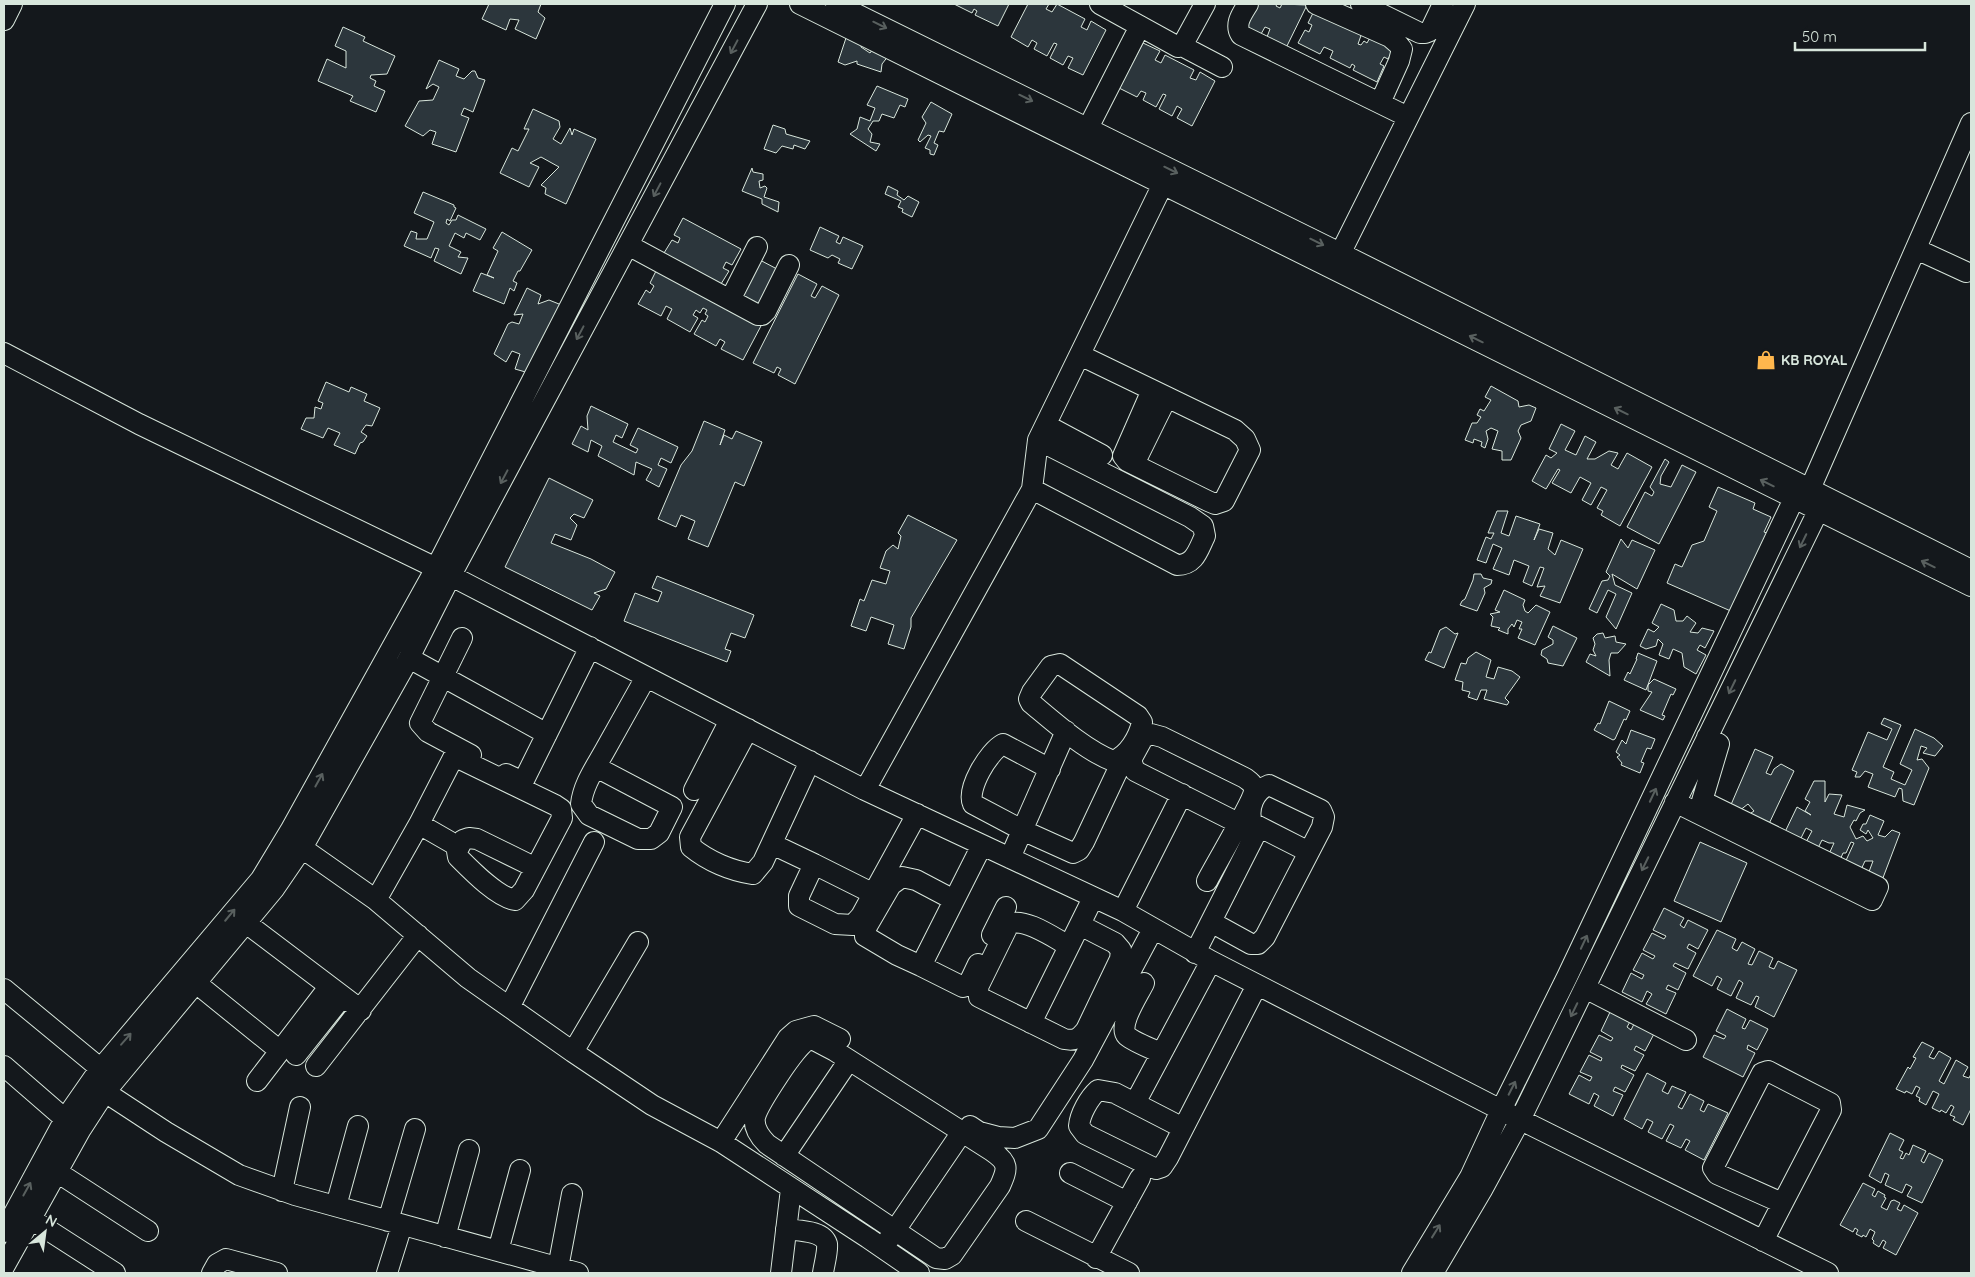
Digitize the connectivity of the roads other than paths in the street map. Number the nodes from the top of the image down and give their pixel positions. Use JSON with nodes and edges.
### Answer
{"nodes":[{"id":1,"x":12,"y":4,"type":"edge"},
{"id":2,"x":725,"y":4,"type":"edge"},
{"id":3,"x":756,"y":4,"type":"edge"},
{"id":4,"x":800,"y":4,"type":"edge"},
{"id":5,"x":836,"y":4,"type":"edge"},
{"id":6,"x":1100,"y":4,"type":"edge"},
{"id":7,"x":1248,"y":4,"type":"edge"},
{"id":8,"x":1316,"y":4,"type":"edge"},
{"id":9,"x":1361,"y":4,"type":"edge"},
{"id":10,"x":1443,"y":4,"type":"edge"},
{"id":11,"x":1465,"y":4,"type":"edge"},
{"id":12,"x":1198,"y":6,"type":"edge"},
{"id":13,"x":4,"y":20,"type":"edge"},
{"id":14,"x":1140,"y":26,"type":"junction"},
{"id":15,"x":1182,"y":46,"type":"junction"},
{"id":16,"x":1222,"y":67,"type":"dead end"},
{"id":17,"x":1380,"y":103,"type":"junction"},
{"id":18,"x":1408,"y":117,"type":"junction"},
{"id":19,"x":1971,"y":123,"type":"edge"},
{"id":20,"x":1088,"y":128,"type":"junction"},
{"id":21,"x":1162,"y":184,"type":"junction"},
{"id":22,"x":628,"y":245,"type":"junction"},
{"id":23,"x":757,"y":247,"type":"dead end"},
{"id":24,"x":1916,"y":249,"type":"junction"},
{"id":25,"x":1336,"y":261,"type":"junction"},
{"id":26,"x":790,"y":266,"type":"dead end"},
{"id":27,"x":1966,"y":272,"type":"dead end"},
{"id":28,"x":730,"y":300,"type":"junction"},
{"id":29,"x":4,"y":353,"type":"edge"},
{"id":30,"x":1080,"y":355,"type":"junction"},
{"id":31,"x":1160,"y":394,"type":"junction"},
{"id":32,"x":1042,"y":433,"type":"junction"},
{"id":33,"x":1102,"y":455,"type":"dead end"},
{"id":34,"x":1032,"y":489,"type":"junction"},
{"id":35,"x":1810,"y":496,"type":"junction"},
{"id":36,"x":1971,"y":570,"type":"edge"},
{"id":37,"x":443,"y":571,"type":"junction"},
{"id":38,"x":1971,"y":586,"type":"edge"},
{"id":39,"x":462,"y":638,"type":"dead end"},
{"id":40,"x":590,"y":647,"type":"junction"},
{"id":41,"x":409,"y":658,"type":"junction"},
{"id":42,"x":443,"y":676,"type":"junction"},
{"id":43,"x":646,"y":677,"type":"junction"},
{"id":44,"x":730,"y":720,"type":"junction"},
{"id":45,"x":748,"y":729,"type":"junction"},
{"id":46,"x":1066,"y":731,"type":"junction"},
{"id":47,"x":547,"y":734,"type":"junction"},
{"id":48,"x":601,"y":734,"type":"dead end"},
{"id":49,"x":418,"y":737,"type":"dead end"},
{"id":50,"x":1707,"y":737,"type":"junction"},
{"id":51,"x":454,"y":756,"type":"junction"},
{"id":52,"x":1124,"y":757,"type":"junction"},
{"id":53,"x":810,"y":761,"type":"junction"},
{"id":54,"x":596,"y":767,"type":"junction"},
{"id":55,"x":1050,"y":768,"type":"junction"},
{"id":56,"x":523,"y":782,"type":"junction"},
{"id":57,"x":694,"y":790,"type":"dead end"},
{"id":58,"x":865,"y":790,"type":"junction"},
{"id":59,"x":1182,"y":794,"type":"junction"},
{"id":60,"x":1675,"y":802,"type":"junction"},
{"id":61,"x":672,"y":807,"type":"junction"},
{"id":62,"x":1700,"y":808,"type":"junction"},
{"id":63,"x":917,"y":814,"type":"junction"},
{"id":64,"x":692,"y":816,"type":"dead end"},
{"id":65,"x":1238,"y":823,"type":"junction"},
{"id":66,"x":419,"y":824,"type":"junction"},
{"id":67,"x":1259,"y":827,"type":"junction"},
{"id":68,"x":1022,"y":830,"type":"junction"},
{"id":69,"x":290,"y":831,"type":"junction"},
{"id":70,"x":594,"y":842,"type":"dead end"},
{"id":71,"x":772,"y":844,"type":"junction"},
{"id":72,"x":982,"y":845,"type":"junction"},
{"id":73,"x":459,"y":847,"type":"junction"},
{"id":74,"x":302,"y":848,"type":"junction"},
{"id":75,"x":1309,"y":852,"type":"junction"},
{"id":76,"x":1010,"y":858,"type":"junction"},
{"id":77,"x":814,"y":864,"type":"junction"},
{"id":78,"x":534,"y":867,"type":"junction"},
{"id":79,"x":1207,"y":881,"type":"dead end"},
{"id":80,"x":874,"y":894,"type":"junction"},
{"id":81,"x":1093,"y":898,"type":"junction"},
{"id":82,"x":376,"y":900,"type":"junction"},
{"id":83,"x":954,"y":900,"type":"junction"},
{"id":84,"x":1006,"y":907,"type":"dead end"},
{"id":85,"x":1123,"y":912,"type":"junction"},
{"id":86,"x":1211,"y":922,"type":"junction"},
{"id":87,"x":246,"y":923,"type":"junction"},
{"id":88,"x":1080,"y":925,"type":"junction"},
{"id":89,"x":1153,"y":928,"type":"junction"},
{"id":90,"x":418,"y":935,"type":"junction"},
{"id":91,"x":638,"y":942,"type":"dead end"},
{"id":92,"x":1069,"y":946,"type":"junction"},
{"id":93,"x":1203,"y":957,"type":"junction"},
{"id":94,"x":921,"y":966,"type":"junction"},
{"id":95,"x":196,"y":983,"type":"junction"},
{"id":96,"x":1144,"y":983,"type":"dead end"},
{"id":97,"x":1257,"y":985,"type":"junction"},
{"id":98,"x":1585,"y":988,"type":"junction"},
{"id":99,"x":4,"y":989,"type":"edge"},
{"id":100,"x":336,"y":992,"type":"junction"},
{"id":101,"x":510,"y":1006,"type":"junction"},
{"id":102,"x":361,"y":1010,"type":"junction"},
{"id":103,"x":1031,"y":1024,"type":"junction"},
{"id":104,"x":1686,"y":1040,"type":"dead end"},
{"id":105,"x":573,"y":1052,"type":"junction"},
{"id":106,"x":288,"y":1053,"type":"junction"},
{"id":107,"x":1161,"y":1054,"type":"junction"},
{"id":108,"x":849,"y":1060,"type":"junction"},
{"id":109,"x":4,"y":1066,"type":"edge"},
{"id":110,"x":316,"y":1066,"type":"dead end"},
{"id":111,"x":101,"y":1069,"type":"junction"},
{"id":112,"x":257,"y":1081,"type":"dead end"},
{"id":113,"x":105,"y":1092,"type":"junction"},
{"id":114,"x":1135,"y":1102,"type":"junction"},
{"id":115,"x":300,"y":1107,"type":"dead end"},
{"id":116,"x":1501,"y":1110,"type":"junction"},
{"id":117,"x":1520,"y":1120,"type":"junction"},
{"id":118,"x":73,"y":1124,"type":"junction"},
{"id":119,"x":358,"y":1126,"type":"dead end"},
{"id":120,"x":1183,"y":1128,"type":"junction"},
{"id":121,"x":415,"y":1129,"type":"dead end"},
{"id":122,"x":962,"y":1132,"type":"junction"},
{"id":123,"x":721,"y":1142,"type":"junction"},
{"id":124,"x":469,"y":1150,"type":"dead end"},
{"id":125,"x":784,"y":1156,"type":"junction"},
{"id":126,"x":520,"y":1170,"type":"dead end"},
{"id":127,"x":56,"y":1172,"type":"junction"},
{"id":128,"x":1070,"y":1173,"type":"dead end"},
{"id":129,"x":1140,"y":1178,"type":"dead end"},
{"id":130,"x":791,"y":1189,"type":"junction"},
{"id":131,"x":282,"y":1190,"type":"junction"},
{"id":132,"x":572,"y":1194,"type":"dead end"},
{"id":133,"x":1127,"y":1202,"type":"junction"},
{"id":134,"x":1782,"y":1203,"type":"junction"},
{"id":135,"x":336,"y":1206,"type":"junction"},
{"id":136,"x":31,"y":1219,"type":"junction"},
{"id":137,"x":1026,"y":1221,"type":"dead end"},
{"id":138,"x":395,"y":1223,"type":"junction"},
{"id":139,"x":786,"y":1229,"type":"junction"},
{"id":140,"x":895,"y":1230,"type":"junction"},
{"id":141,"x":148,"y":1231,"type":"dead end"},
{"id":142,"x":4,"y":1232,"type":"edge"},
{"id":143,"x":445,"y":1237,"type":"junction"},
{"id":144,"x":1763,"y":1241,"type":"junction"},
{"id":145,"x":883,"y":1248,"type":"junction"},
{"id":146,"x":498,"y":1252,"type":"junction"},
{"id":147,"x":1096,"y":1258,"type":"junction"},
{"id":148,"x":4,"y":1268,"type":"edge"},
{"id":149,"x":558,"y":1268,"type":"junction"},
{"id":150,"x":10,"y":1273,"type":"edge"},
{"id":151,"x":114,"y":1273,"type":"edge"},
{"id":152,"x":212,"y":1273,"type":"edge"},
{"id":153,"x":277,"y":1273,"type":"edge"},
{"id":154,"x":387,"y":1273,"type":"edge"},
{"id":155,"x":578,"y":1273,"type":"edge"},
{"id":156,"x":781,"y":1273,"type":"edge"},
{"id":157,"x":823,"y":1273,"type":"edge"},
{"id":158,"x":919,"y":1273,"type":"edge"},
{"id":159,"x":1129,"y":1273,"type":"edge"},
{"id":160,"x":1412,"y":1273,"type":"edge"},
{"id":161,"x":1433,"y":1273,"type":"edge"},
{"id":162,"x":1828,"y":1273,"type":"edge"}],
"edges":[{"from":1,"to":13,"type":"street"},
{"from":2,"to":37,"type":"street"},
{"from":3,"to":22,"type":"street","one_way":true},
{"from":4,"to":21,"type":"street"},
{"from":5,"to":20,"type":"street","one_way":true},
{"from":6,"to":14,"type":"street"},
{"from":7,"to":17,"type":"street"},
{"from":8,"to":17,"type":"street"},
{"from":9,"to":10,"type":"street"},
{"from":11,"to":18,"type":"street"},
{"from":12,"to":15,"type":"street"},
{"from":14,"to":15,"type":"street"},
{"from":14,"to":20,"type":"street"},
{"from":15,"to":16,"type":"street"},
{"from":17,"to":18,"type":"street"},
{"from":18,"to":25,"type":"street"},
{"from":19,"to":24,"type":"street"},
{"from":20,"to":25,"type":"street","one_way":true},
{"from":21,"to":25,"type":"street"},
{"from":21,"to":30,"type":"street"},
{"from":22,"to":28,"type":"street"},
{"from":22,"to":37,"type":"street","one_way":true},
{"from":23,"to":28,"type":"street"},
{"from":24,"to":27,"type":"street"},
{"from":24,"to":35,"type":"street"},
{"from":25,"to":35,"type":"street"},
{"from":26,"to":28,"type":"street"},
{"from":29,"to":37,"type":"street"},
{"from":30,"to":31,"type":"street"},
{"from":30,"to":32,"type":"street"},
{"from":31,"to":31,"type":"street"},
{"from":32,"to":33,"type":"street"},
{"from":32,"to":34,"type":"street"},
{"from":32,"to":34,"type":"street"},
{"from":34,"to":58,"type":"street"},
{"from":35,"to":36,"type":"street"},
{"from":38,"to":35,"type":"street","one_way":true},
{"from":35,"to":50,"type":"street","one_way":true},
{"from":116,"to":35,"type":"street","one_way":true},
{"from":37,"to":40,"type":"street"},
{"from":37,"to":41,"type":"street"},
{"from":69,"to":37,"type":"street","one_way":true},
{"from":39,"to":42,"type":"street"},
{"from":40,"to":43,"type":"street"},
{"from":40,"to":47,"type":"street"},
{"from":41,"to":42,"type":"street"},
{"from":41,"to":74,"type":"street"},
{"from":42,"to":47,"type":"street"},
{"from":42,"to":56,"type":"street"},
{"from":43,"to":44,"type":"street"},
{"from":43,"to":54,"type":"street"},
{"from":44,"to":45,"type":"street"},
{"from":44,"to":57,"type":"street"},
{"from":45,"to":53,"type":"street"},
{"from":45,"to":71,"type":"street"},
{"from":46,"to":52,"type":"street"},
{"from":46,"to":52,"type":"street"},
{"from":46,"to":55,"type":"street"},
{"from":47,"to":56,"type":"street"},
{"from":48,"to":56,"type":"street"},
{"from":49,"to":51,"type":"street"},
{"from":50,"to":60,"type":"street"},
{"from":50,"to":62,"type":"street"},
{"from":51,"to":66,"type":"street"},
{"from":51,"to":78,"type":"street"},
{"from":52,"to":68,"type":"street"},
{"from":53,"to":58,"type":"street"},
{"from":53,"to":71,"type":"street"},
{"from":54,"to":61,"type":"street"},
{"from":54,"to":61,"type":"street"},
{"from":55,"to":68,"type":"street"},
{"from":55,"to":68,"type":"street"},
{"from":58,"to":63,"type":"street"},
{"from":59,"to":65,"type":"street"},
{"from":59,"to":65,"type":"street"},
{"from":59,"to":85,"type":"street"},
{"from":60,"to":62,"type":"street"},
{"from":60,"to":98,"type":"street","one_way":true},
{"from":61,"to":64,"type":"street"},
{"from":62,"to":62,"type":"street"},
{"from":63,"to":72,"type":"street"},
{"from":63,"to":80,"type":"street"},
{"from":65,"to":79,"type":"street"},
{"from":66,"to":73,"type":"street"},
{"from":66,"to":82,"type":"street"},
{"from":67,"to":75,"type":"street"},
{"from":67,"to":75,"type":"street"},
{"from":67,"to":86,"type":"street"},
{"from":68,"to":76,"type":"street"},
{"from":69,"to":74,"type":"street"},
{"from":111,"to":69,"type":"street","one_way":true},
{"from":70,"to":101,"type":"street"},
{"from":71,"to":77,"type":"street"},
{"from":72,"to":76,"type":"street"},
{"from":72,"to":83,"type":"street"},
{"from":73,"to":78,"type":"street"},
{"from":73,"to":78,"type":"street"},
{"from":74,"to":82,"type":"street"},
{"from":74,"to":87,"type":"street"},
{"from":75,"to":86,"type":"street"},
{"from":76,"to":81,"type":"street"},
{"from":77,"to":80,"type":"street"},
{"from":77,"to":80,"type":"street"},
{"from":81,"to":85,"type":"street"},
{"from":81,"to":88,"type":"street"},
{"from":82,"to":90,"type":"street"},
{"from":83,"to":94,"type":"street"},
{"from":83,"to":94,"type":"street"},
{"from":84,"to":94,"type":"street"},
{"from":85,"to":89,"type":"street"},
{"from":86,"to":93,"type":"street"},
{"from":87,"to":95,"type":"street"},
{"from":87,"to":100,"type":"street"},
{"from":88,"to":92,"type":"street"},
{"from":88,"to":103,"type":"street"},
{"from":89,"to":93,"type":"street"},
{"from":89,"to":123,"type":"street"},
{"from":90,"to":101,"type":"street"},
{"from":90,"to":102,"type":"street"},
{"from":91,"to":105,"type":"street"},
{"from":92,"to":103,"type":"street"},
{"from":92,"to":103,"type":"street"},
{"from":93,"to":97,"type":"street"},
{"from":93,"to":107,"type":"street"},
{"from":95,"to":106,"type":"street"},
{"from":95,"to":113,"type":"street"},
{"from":96,"to":107,"type":"street"},
{"from":97,"to":116,"type":"street"},
{"from":97,"to":120,"type":"street"},
{"from":98,"to":104,"type":"street"},
{"from":98,"to":117,"type":"street","one_way":true},
{"from":99,"to":111,"type":"street"},
{"from":100,"to":102,"type":"street"},
{"from":100,"to":106,"type":"street"},
{"from":101,"to":105,"type":"street"},
{"from":102,"to":110,"type":"street"},
{"from":105,"to":123,"type":"street"},
{"from":106,"to":112,"type":"street"},
{"from":107,"to":114,"type":"street"},
{"from":108,"to":122,"type":"street"},
{"from":108,"to":125,"type":"street"},
{"from":108,"to":125,"type":"street"},
{"from":109,"to":118,"type":"street"},
{"from":111,"to":118,"type":"street"},
{"from":113,"to":118,"type":"street"},
{"from":113,"to":131,"type":"street"},
{"from":114,"to":120,"type":"street"},
{"from":114,"to":120,"type":"street"},
{"from":115,"to":131,"type":"street"},
{"from":116,"to":117,"type":"street"},
{"from":160,"to":116,"type":"street","one_way":true},
{"from":117,"to":144,"type":"street"},
{"from":117,"to":161,"type":"street"},
{"from":118,"to":127,"type":"street"},
{"from":142,"to":118,"type":"street","one_way":true},
{"from":119,"to":135,"type":"street"},
{"from":121,"to":138,"type":"street"},
{"from":122,"to":140,"type":"street"},
{"from":122,"to":140,"type":"street"},
{"from":123,"to":130,"type":"street"},
{"from":124,"to":143,"type":"street"},
{"from":125,"to":140,"type":"street"},
{"from":126,"to":146,"type":"street"},
{"from":127,"to":136,"type":"street"},
{"from":127,"to":141,"type":"street"},
{"from":128,"to":133,"type":"street"},
{"from":129,"to":133,"type":"street"},
{"from":130,"to":139,"type":"street"},
{"from":130,"to":145,"type":"street"},
{"from":131,"to":135,"type":"street"},
{"from":132,"to":149,"type":"street"},
{"from":133,"to":147,"type":"street"},
{"from":134,"to":134,"type":"street"},
{"from":134,"to":144,"type":"street"},
{"from":135,"to":138,"type":"street"},
{"from":136,"to":148,"type":"street"},
{"from":136,"to":151,"type":"street"},
{"from":137,"to":147,"type":"street"},
{"from":138,"to":143,"type":"street"},
{"from":138,"to":154,"type":"street"},
{"from":139,"to":156,"type":"street"},
{"from":139,"to":157,"type":"street"},
{"from":140,"to":145,"type":"street"},
{"from":143,"to":146,"type":"street"},
{"from":144,"to":162,"type":"street"},
{"from":145,"to":158,"type":"street"},
{"from":146,"to":149,"type":"street"},
{"from":147,"to":159,"type":"street"},
{"from":148,"to":150,"type":"street"},
{"from":149,"to":155,"type":"street"},
{"from":152,"to":153,"type":"street"}]}
